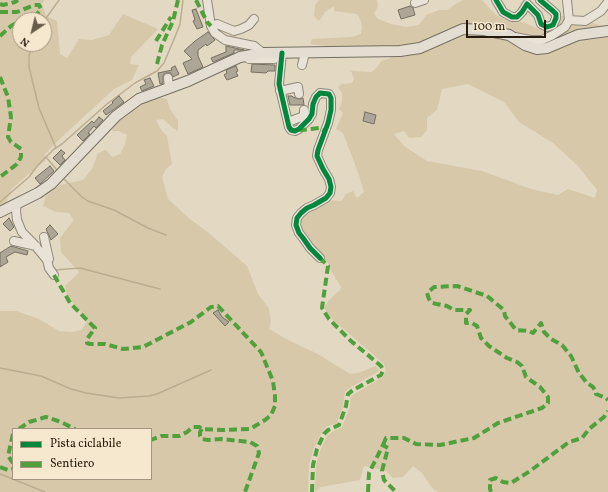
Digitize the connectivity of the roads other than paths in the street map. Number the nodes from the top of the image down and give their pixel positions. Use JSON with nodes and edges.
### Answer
{"nodes":[{"id":1,"x":207,"y":0,"type":"edge"},
{"id":2,"x":424,"y":0,"type":"edge"},
{"id":3,"x":496,"y":0,"type":"edge"},
{"id":4,"x":540,"y":0,"type":"edge"},
{"id":5,"x":566,"y":0,"type":"edge"},
{"id":6,"x":608,"y":2,"type":"edge"},
{"id":7,"x":415,"y":3,"type":"dead end"},
{"id":8,"x":254,"y":19,"type":"dead end"},
{"id":9,"x":569,"y":20,"type":"junction"},
{"id":10,"x":211,"y":26,"type":"junction"},
{"id":11,"x":608,"y":31,"type":"edge"},
{"id":12,"x":509,"y":35,"type":"junction"},
{"id":13,"x":263,"y":53,"type":"junction"},
{"id":14,"x":305,"y":53,"type":"junction"},
{"id":15,"x":278,"y":56,"type":"junction"},
{"id":16,"x":237,"y":59,"type":"junction"},
{"id":17,"x":302,"y":64,"type":"dead end"},
{"id":18,"x":280,"y":91,"type":"junction"},
{"id":19,"x":299,"y":94,"type":"dead end"},
{"id":20,"x":304,"y":110,"type":"dead end"},
{"id":21,"x":288,"y":122,"type":"junction"},
{"id":22,"x":17,"y":204,"type":"junction"},
{"id":23,"x":0,"y":212,"type":"edge"},
{"id":24,"x":44,"y":237,"type":"dead end"},
{"id":25,"x":14,"y":241,"type":"dead end"},
{"id":26,"x":36,"y":246,"type":"junction"},
{"id":27,"x":320,"y":258,"type":"dead end"},
{"id":28,"x":47,"y":260,"type":"junction"},
{"id":29,"x":54,"y":275,"type":"dead end"}],
"edges":[{"from":1,"to":10,"type":"street"},
{"from":2,"to":7,"type":"street"},
{"from":3,"to":4,"type":"street"},
{"from":5,"to":9,"type":"street"},
{"from":6,"to":9,"type":"street"},
{"from":8,"to":10,"type":"street"},
{"from":9,"to":12,"type":"street"},
{"from":10,"to":13,"type":"street"},
{"from":11,"to":12,"type":"main road"},
{"from":12,"to":14,"type":"main road"},
{"from":13,"to":15,"type":"main road"},
{"from":13,"to":16,"type":"main road"},
{"from":14,"to":15,"type":"main road"},
{"from":14,"to":17,"type":"street"},
{"from":15,"to":16,"type":"street"},
{"from":15,"to":18,"type":"street"},
{"from":16,"to":22,"type":"main road"},
{"from":18,"to":19,"type":"street"},
{"from":18,"to":21,"type":"street"},
{"from":20,"to":21,"type":"street"},
{"from":21,"to":27,"type":"street"},
{"from":22,"to":23,"type":"main road"},
{"from":22,"to":26,"type":"street"},
{"from":24,"to":28,"type":"street"},
{"from":25,"to":26,"type":"street"},
{"from":26,"to":28,"type":"street"},
{"from":28,"to":29,"type":"street"}]}
